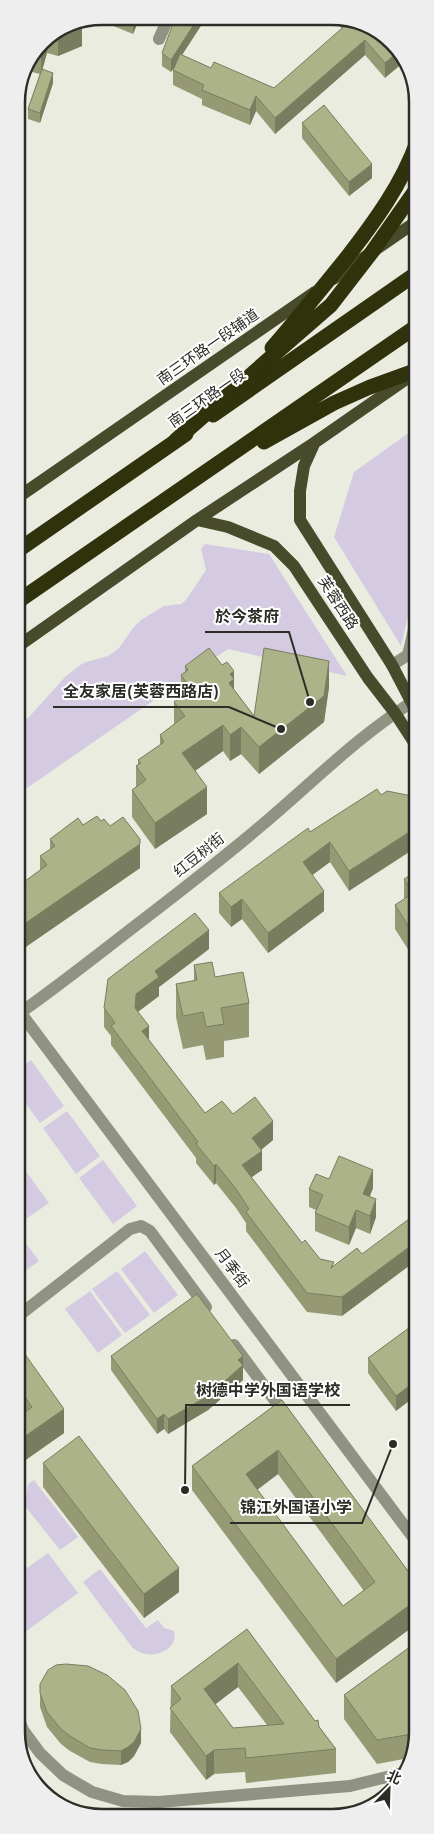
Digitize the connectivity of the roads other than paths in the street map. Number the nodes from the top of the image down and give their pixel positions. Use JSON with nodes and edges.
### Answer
{"nodes":[{"id":1,"x":166,"y":25,"type":"edge"},
{"id":2,"x":159,"y":39,"type":"dead end"},
{"id":3,"x":409,"y":163,"type":"edge"},
{"id":4,"x":409,"y":199,"type":"edge"},
{"id":5,"x":409,"y":226,"type":"edge"},
{"id":6,"x":409,"y":279,"type":"edge"},
{"id":7,"x":409,"y":332,"type":"edge"},
{"id":8,"x":409,"y":373,"type":"edge"},
{"id":9,"x":409,"y":376,"type":"edge"},
{"id":10,"x":240,"y":385,"type":"junction"},
{"id":11,"x":176,"y":440,"type":"junction"},
{"id":12,"x":314,"y":443,"type":"junction"},
{"id":13,"x":182,"y":488,"type":"junction"},
{"id":14,"x":25,"y":493,"type":"edge"},
{"id":15,"x":197,"y":520,"type":"junction"},
{"id":16,"x":25,"y":545,"type":"edge"},
{"id":17,"x":25,"y":596,"type":"edge"},
{"id":18,"x":25,"y":641,"type":"edge"},
{"id":19,"x":409,"y":651,"type":"edge"},
{"id":20,"x":392,"y":665,"type":"junction"},
{"id":21,"x":409,"y":695,"type":"edge"},
{"id":22,"x":409,"y":708,"type":"edge"},
{"id":23,"x":396,"y":713,"type":"junction"},
{"id":24,"x":409,"y":735,"type":"edge"},
{"id":25,"x":25,"y":1009,"type":"edge"},
{"id":26,"x":25,"y":1023,"type":"edge"},
{"id":27,"x":25,"y":1311,"type":"edge"},
{"id":28,"x":213,"y":1316,"type":"edge"},
{"id":29,"x":224,"y":1332,"type":"edge"},
{"id":30,"x":293,"y":1425,"type":"edge"},
{"id":31,"x":409,"y":1532,"type":"edge"},
{"id":32,"x":25,"y":1733,"type":"edge"},
{"id":33,"x":396,"y":1775,"type":"edge"}],
"edges":[{"from":1,"to":2,"type":"street"},
{"from":3,"to":10,"type":"highway","bridge":true},
{"from":4,"to":10,"type":"highway","bridge":true},
{"from":5,"to":14,"type":"main road","name":"南三环路一段辅道"},
{"from":6,"to":11,"type":"highway","name":"南三环路一段","bridge":true},
{"from":7,"to":13,"type":"highway"},
{"from":8,"to":13,"type":"highway"},
{"from":9,"to":12,"type":"main road"},
{"from":10,"to":11,"type":"highway","bridge":true},
{"from":11,"to":16,"type":"highway","name":"南三环路一段"},
{"from":12,"to":15,"type":"main road"},
{"from":12,"to":20,"type":"main road","name":"芙蓉西路"},
{"from":13,"to":17,"type":"highway"},
{"from":15,"to":18,"type":"main road"},
{"from":15,"to":23,"type":"main road","name":"芙蓉西路"},
{"from":19,"to":20,"type":"street"},
{"from":20,"to":21,"type":"main road","name":"芙蓉西路"},
{"from":22,"to":23,"type":"street","name":"红豆树街"},
{"from":23,"to":24,"type":"main road","name":"芙蓉西路"},
{"from":23,"to":25,"type":"street","name":"红豆树街"},
{"from":26,"to":31,"type":"street","name":"月季街"},
{"from":27,"to":28,"type":"street"},
{"from":29,"to":30,"type":"street"},
{"from":32,"to":33,"type":"street"}]}
